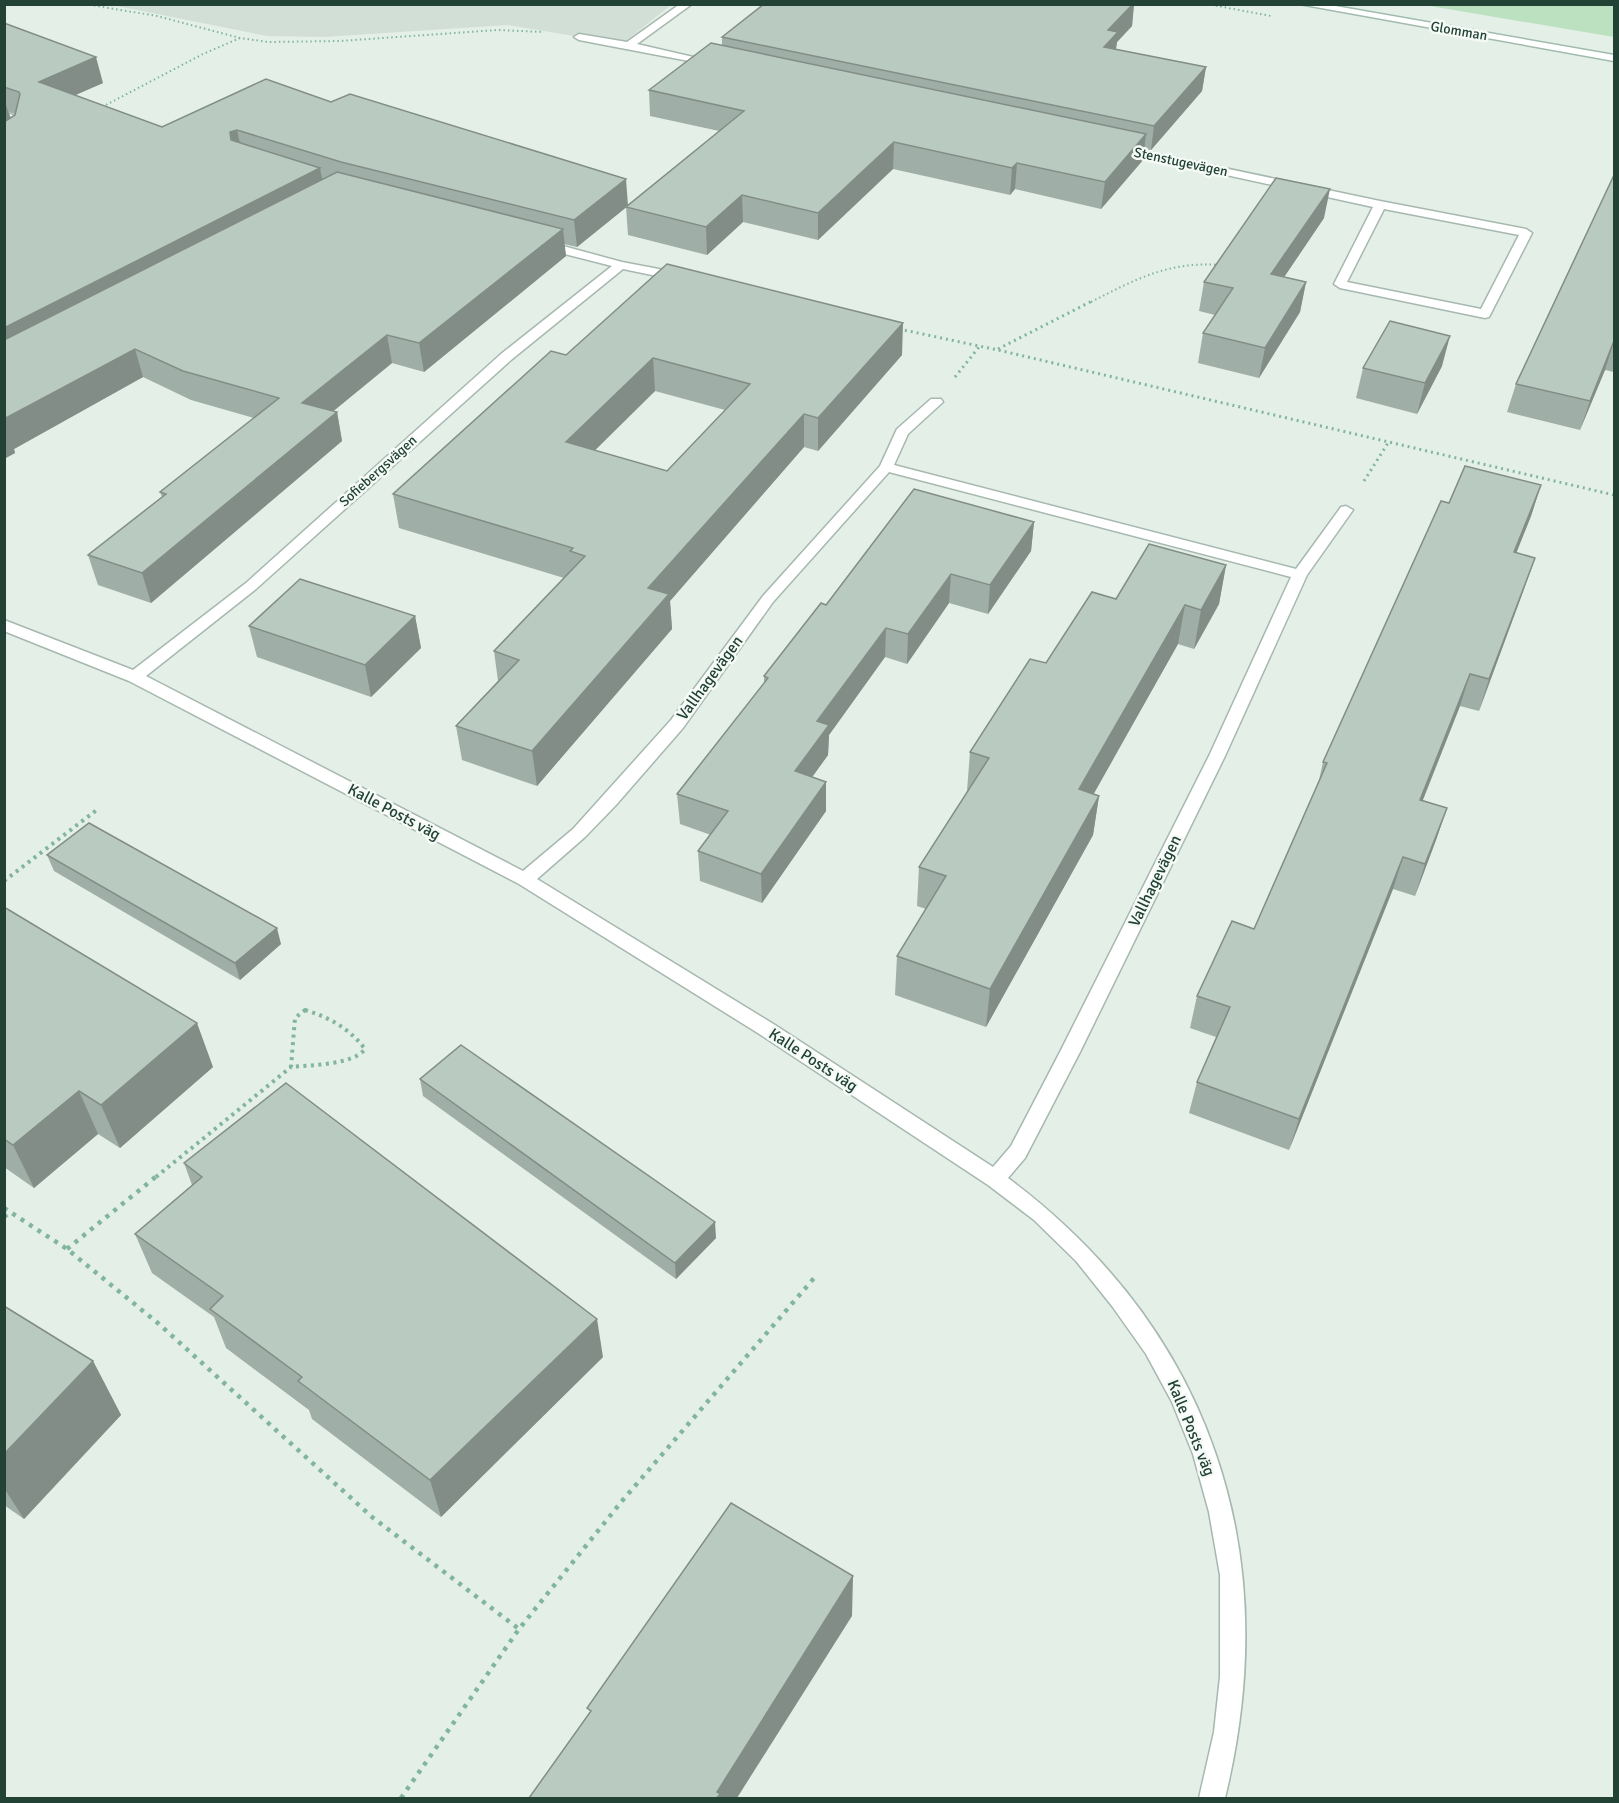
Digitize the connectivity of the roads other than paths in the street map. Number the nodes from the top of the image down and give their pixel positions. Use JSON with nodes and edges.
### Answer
{"nodes":[{"id":1,"x":687,"y":4,"type":"edge"},
{"id":2,"x":1304,"y":4,"type":"edge"},
{"id":3,"x":579,"y":37,"type":"road end"},
{"id":4,"x":629,"y":45,"type":"junction"},
{"id":5,"x":1614,"y":58,"type":"edge"},
{"id":6,"x":718,"y":65,"type":"edge"},
{"id":7,"x":4,"y":115,"type":"edge"},
{"id":8,"x":1112,"y":147,"type":"edge"},
{"id":9,"x":4,"y":149,"type":"edge"},
{"id":10,"x":1380,"y":205,"type":"junction"},
{"id":11,"x":532,"y":242,"type":"edge"},
{"id":12,"x":621,"y":265,"type":"junction"},
{"id":13,"x":681,"y":277,"type":"edge"},
{"id":14,"x":936,"y":402,"type":"dead end"},
{"id":15,"x":886,"y":467,"type":"junction"},
{"id":16,"x":1346,"y":510,"type":"road end"},
{"id":17,"x":1300,"y":575,"type":"junction"},
{"id":18,"x":4,"y":625,"type":"edge"},
{"id":19,"x":135,"y":677,"type":"junction"},
{"id":20,"x":525,"y":880,"type":"junction"},
{"id":21,"x":995,"y":1179,"type":"junction"},
{"id":22,"x":1212,"y":1798,"type":"edge"}],
"edges":[{"from":1,"to":4,"type":"street"},
{"from":2,"to":5,"type":"street","name":"Glomman"},
{"from":3,"to":4,"type":"street"},
{"from":4,"to":6,"type":"street"},
{"from":7,"to":9,"type":"street"},
{"from":8,"to":10,"type":"street","name":"Stenstugevägen"},
{"from":10,"to":10,"type":"street","name":"Stenstugevägen"},
{"from":11,"to":12,"type":"street"},
{"from":12,"to":13,"type":"street"},
{"from":12,"to":19,"type":"street","name":"Sofiebergsvägen"},
{"from":14,"to":15,"type":"street","name":"Vallhagevägen"},
{"from":15,"to":17,"type":"street"},
{"from":15,"to":20,"type":"street","name":"Vallhagevägen"},
{"from":16,"to":17,"type":"street","name":"Vallhagevägen"},
{"from":17,"to":21,"type":"street","name":"Vallhagevägen"},
{"from":18,"to":19,"type":"street","name":"Kalle Posts väg"},
{"from":19,"to":20,"type":"street","name":"Kalle Posts väg"},
{"from":20,"to":21,"type":"street","name":"Kalle Posts väg"},
{"from":21,"to":22,"type":"street","name":"Kalle Posts väg"}]}
